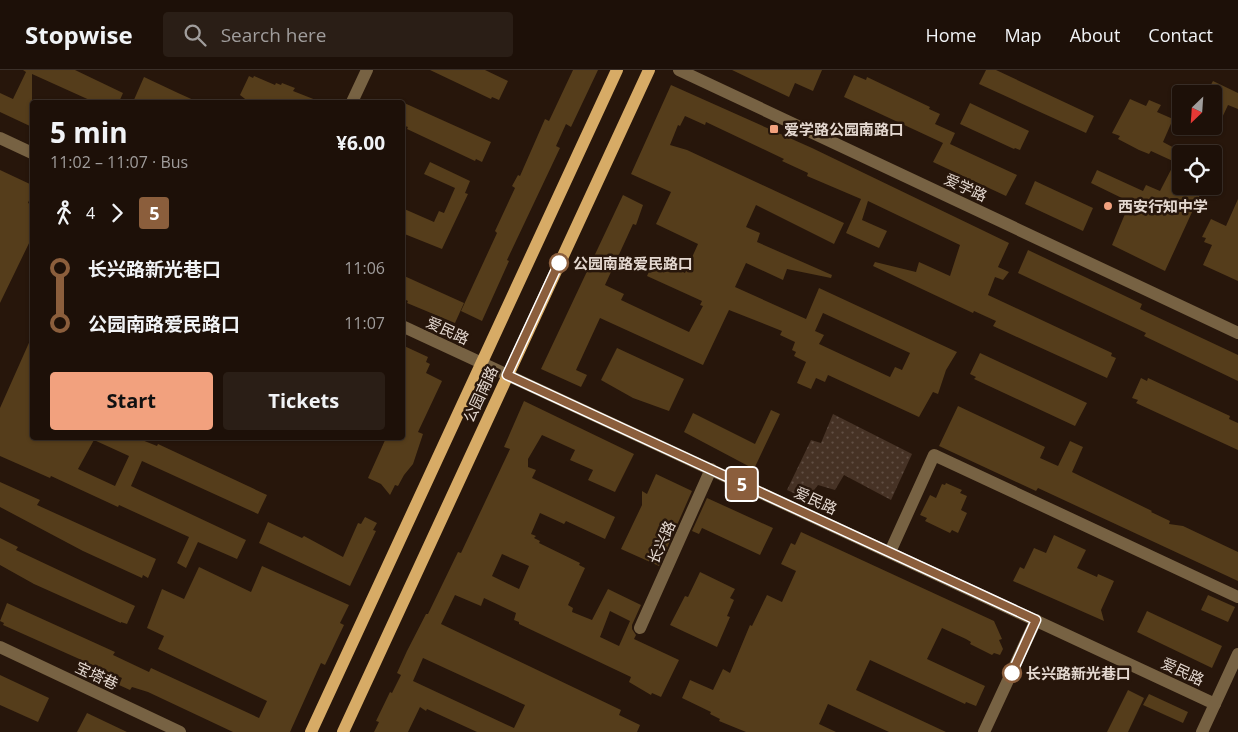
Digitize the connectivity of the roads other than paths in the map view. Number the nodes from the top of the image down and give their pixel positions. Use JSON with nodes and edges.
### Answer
{"nodes":[{"id":1,"x":367,"y":70,"type":"edge"},
{"id":2,"x":617,"y":70,"type":"edge"},
{"id":3,"x":649,"y":70,"type":"edge"},
{"id":4,"x":679,"y":70,"type":"edge"},
{"id":5,"x":353,"y":100,"type":"edge"},
{"id":6,"x":0,"y":138,"type":"edge"},
{"id":7,"x":30,"y":152,"type":"edge"},
{"id":8,"x":405,"y":327,"type":"edge"},
{"id":9,"x":1238,"y":333,"type":"edge"},
{"id":10,"x":483,"y":364,"type":"junction"},
{"id":11,"x":507,"y":375,"type":"junction"},
{"id":12,"x":711,"y":469,"type":"junction"},
{"id":13,"x":890,"y":552,"type":"junction"},
{"id":14,"x":1238,"y":597,"type":"edge"},
{"id":15,"x":1036,"y":620,"type":"junction"},
{"id":16,"x":640,"y":628,"type":"dead end"},
{"id":17,"x":0,"y":647,"type":"edge"},
{"id":18,"x":1238,"y":654,"type":"edge"},
{"id":19,"x":1215,"y":704,"type":"junction"},
{"id":20,"x":180,"y":732,"type":"edge"},
{"id":21,"x":311,"y":732,"type":"edge"},
{"id":22,"x":343,"y":732,"type":"edge"},
{"id":23,"x":984,"y":732,"type":"edge"},
{"id":24,"x":1202,"y":732,"type":"edge"}],
"edges":[{"from":1,"to":5,"type":"street"},
{"from":2,"to":10,"type":"main road","name":"公园南路"},
{"from":3,"to":11,"type":"main road","name":"公园南路"},
{"from":4,"to":9,"type":"street","name":"爱学路"},
{"from":6,"to":7,"type":"street"},
{"from":8,"to":10,"type":"street","name":"爱民路"},
{"from":10,"to":11,"type":"street","name":"爱民路"},
{"from":10,"to":21,"type":"main road","name":"公园南路"},
{"from":11,"to":12,"type":"street","name":"爱民路"},
{"from":11,"to":22,"type":"main road","name":"公园南路"},
{"from":12,"to":13,"type":"street","name":"爱民路"},
{"from":12,"to":16,"type":"street","name":"长兴路"},
{"from":13,"to":14,"type":"street"},
{"from":13,"to":15,"type":"street","name":"爱民路"},
{"from":15,"to":19,"type":"street","name":"爱民路"},
{"from":15,"to":23,"type":"street"},
{"from":17,"to":20,"type":"street","name":"宝塔巷"},
{"from":18,"to":19,"type":"street"},
{"from":19,"to":24,"type":"street"}]}
